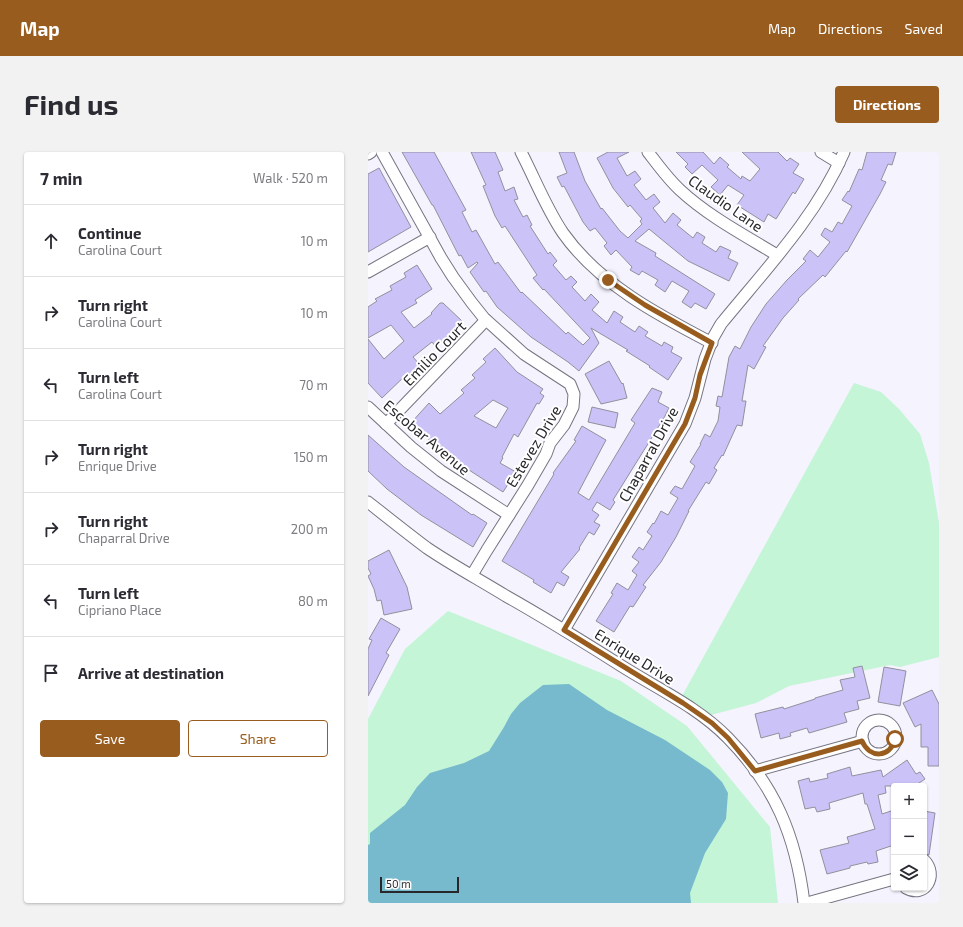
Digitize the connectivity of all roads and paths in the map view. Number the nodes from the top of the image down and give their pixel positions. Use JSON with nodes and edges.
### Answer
{"nodes":[{"id":1,"x":371,"y":152,"type":"edge"},
{"id":2,"x":382,"y":152,"type":"edge"},
{"id":3,"x":521,"y":152,"type":"edge"},
{"id":4,"x":648,"y":152,"type":"edge"},
{"id":5,"x":820,"y":152,"type":"edge"},
{"id":6,"x":844,"y":152,"type":"edge"},
{"id":7,"x":368,"y":154,"type":"edge"},
{"id":8,"x":839,"y":163,"type":"junction"},
{"id":9,"x":430,"y":237,"type":"junction"},
{"id":10,"x":777,"y":255,"type":"junction"},
{"id":11,"x":368,"y":272,"type":"edge"},
{"id":12,"x":486,"y":320,"type":"junction"},
{"id":13,"x":712,"y":343,"type":"junction"},
{"id":14,"x":368,"y":407,"type":"edge"},
{"id":15,"x":386,"y":424,"type":"junction"},
{"id":16,"x":368,"y":502,"type":"edge"},
{"id":17,"x":509,"y":515,"type":"junction"},
{"id":18,"x":472,"y":575,"type":"junction"},
{"id":19,"x":564,"y":630,"type":"junction"},
{"id":20,"x":862,"y":741,"type":"dead end"},
{"id":21,"x":755,"y":771,"type":"junction"},
{"id":22,"x":927,"y":863,"type":"edge"},
{"id":23,"x":891,"y":880,"type":"edge"},
{"id":24,"x":927,"y":886,"type":"edge"},
{"id":25,"x":805,"y":903,"type":"edge"}],
"edges":[{"from":1,"to":7,"type":"street"},
{"from":2,"to":9,"type":"street","name":"Estevez Drive"},
{"from":3,"to":13,"type":"street"},
{"from":4,"to":10,"type":"street","name":"Claudio Lane"},
{"from":5,"to":8,"type":"street"},
{"from":6,"to":8,"type":"street","name":"Chaparral Drive"},
{"from":8,"to":10,"type":"street","name":"Chaparral Drive"},
{"from":9,"to":11,"type":"street"},
{"from":9,"to":12,"type":"street","name":"Estevez Drive"},
{"from":10,"to":13,"type":"street","name":"Chaparral Drive"},
{"from":12,"to":15,"type":"street","name":"Emilio Court"},
{"from":12,"to":17,"type":"street","name":"Estevez Drive"},
{"from":13,"to":19,"type":"street","name":"Chaparral Drive"},
{"from":14,"to":15,"type":"street","name":"Escobar Avenue"},
{"from":15,"to":17,"type":"street","name":"Escobar Avenue"},
{"from":16,"to":18,"type":"street","name":"Enrique Drive"},
{"from":17,"to":18,"type":"street","name":"Estevez Drive"},
{"from":18,"to":19,"type":"street","name":"Enrique Drive"},
{"from":19,"to":21,"type":"street","name":"Enrique Drive"},
{"from":20,"to":21,"type":"street"},
{"from":21,"to":25,"type":"street","name":"Enrique Drive"},
{"from":22,"to":24,"type":"street"},
{"from":23,"to":25,"type":"street"}]}
